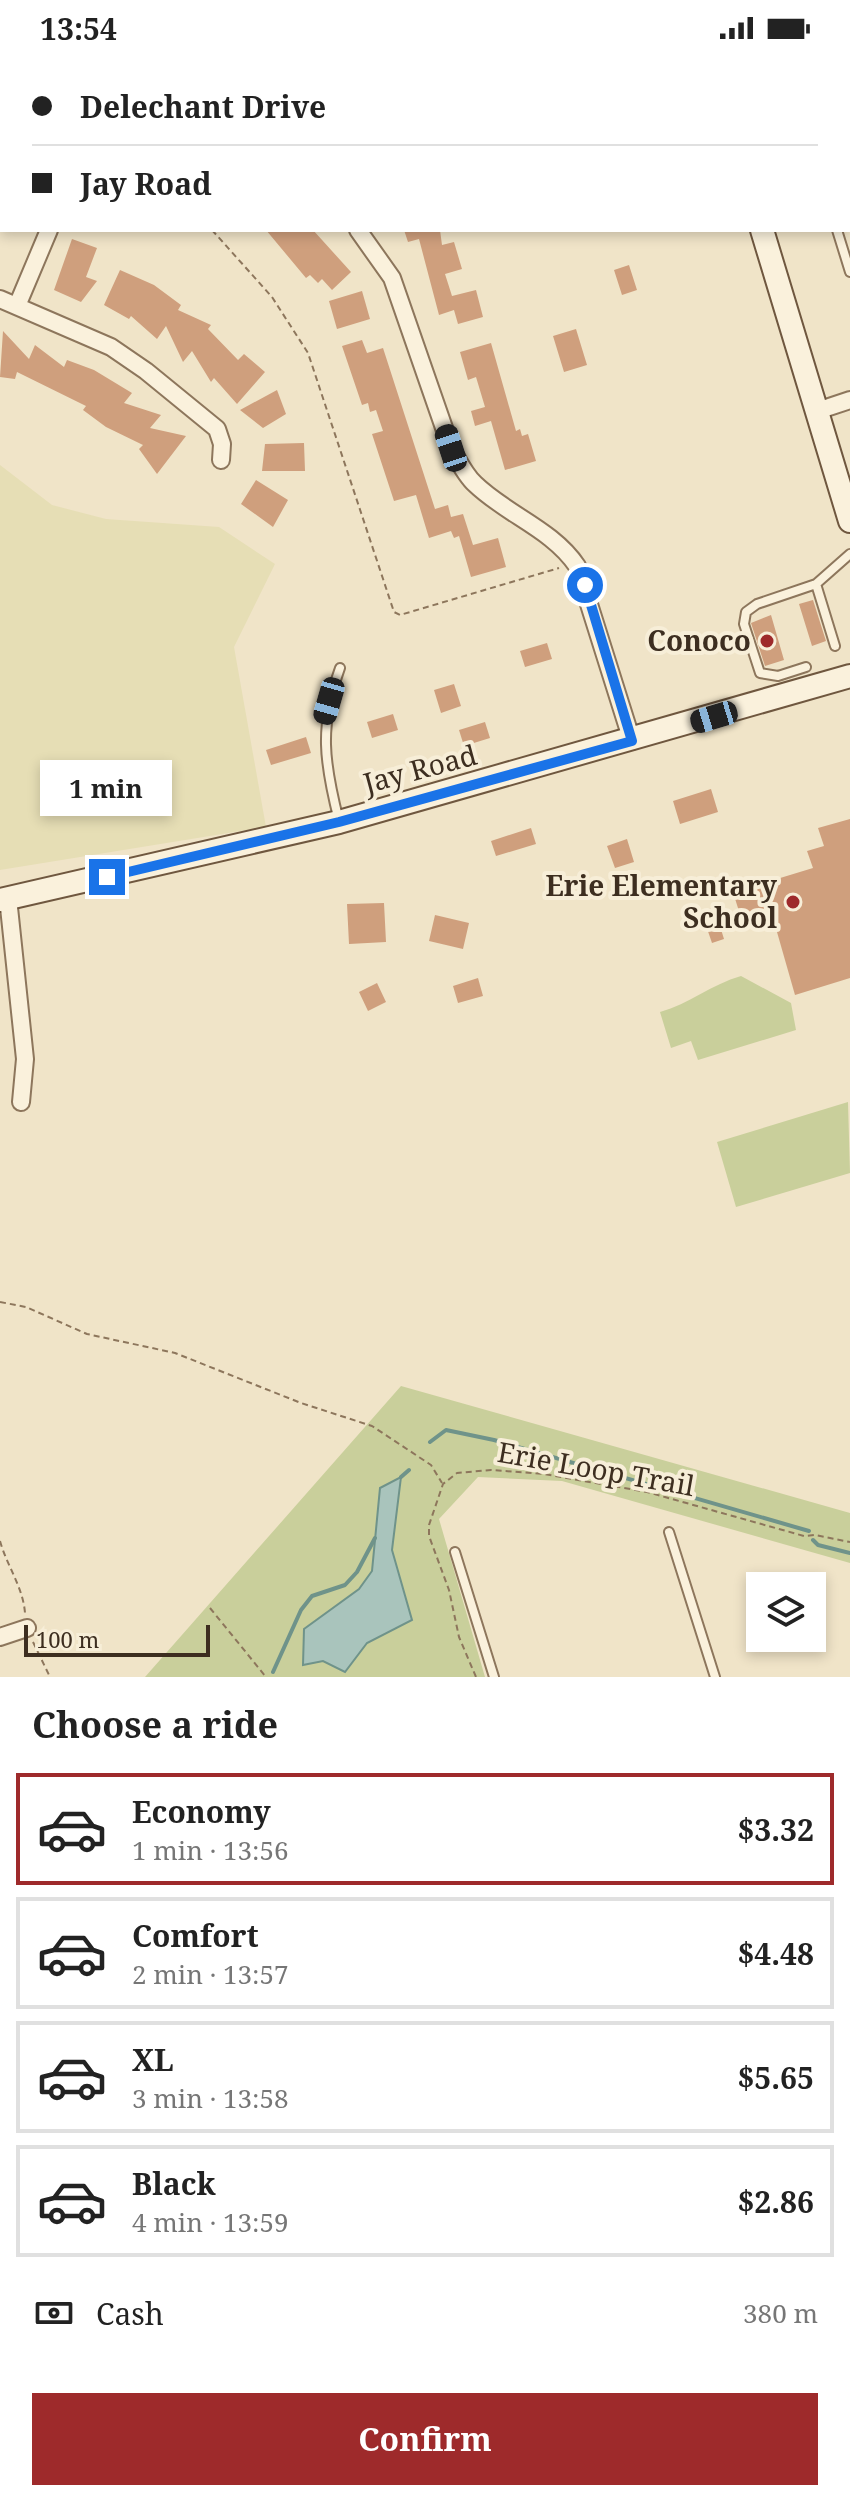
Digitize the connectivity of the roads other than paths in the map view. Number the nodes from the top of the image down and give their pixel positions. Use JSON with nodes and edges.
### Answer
{"nodes":[{"id":1,"x":48,"y":232,"type":"edge"},
{"id":2,"x":359,"y":232,"type":"edge"},
{"id":3,"x":763,"y":232,"type":"edge"},
{"id":4,"x":846,"y":243,"type":"edge"},
{"id":5,"x":850,"y":272,"type":"edge"},
{"id":6,"x":0,"y":299,"type":"edge"},
{"id":7,"x":17,"y":306,"type":"junction"},
{"id":8,"x":850,"y":400,"type":"edge"},
{"id":9,"x":817,"y":411,"type":"junction"},
{"id":10,"x":221,"y":460,"type":"dead end"},
{"id":11,"x":850,"y":521,"type":"edge"},
{"id":12,"x":850,"y":554,"type":"edge"},
{"id":13,"x":816,"y":584,"type":"junction"},
{"id":14,"x":835,"y":646,"type":"dead end"},
{"id":15,"x":806,"y":667,"type":"dead end"},
{"id":16,"x":340,"y":668,"type":"dead end"},
{"id":17,"x":850,"y":676,"type":"edge"},
{"id":18,"x":632,"y":741,"type":"junction"},
{"id":19,"x":339,"y":822,"type":"junction"},
{"id":20,"x":4,"y":899,"type":"edge"},
{"id":21,"x":21,"y":1102,"type":"dead end"},
{"id":22,"x":669,"y":1532,"type":"dead end"},
{"id":23,"x":455,"y":1552,"type":"dead end"},
{"id":24,"x":27,"y":1628,"type":"road end"},
{"id":25,"x":0,"y":1637,"type":"edge"},
{"id":26,"x":494,"y":1677,"type":"edge"},
{"id":27,"x":715,"y":1677,"type":"edge"}],
"edges":[{"from":1,"to":7,"type":"street"},
{"from":2,"to":18,"type":"street"},
{"from":3,"to":9,"type":"street"},
{"from":4,"to":5,"type":"lane"},
{"from":6,"to":7,"type":"street"},
{"from":7,"to":10,"type":"street"},
{"from":8,"to":9,"type":"street"},
{"from":9,"to":11,"type":"street"},
{"from":12,"to":13,"type":"lane"},
{"from":13,"to":14,"type":"lane"},
{"from":13,"to":15,"type":"lane"},
{"from":16,"to":19,"type":"lane"},
{"from":17,"to":18,"type":"street","name":"Jay Road"},
{"from":18,"to":19,"type":"street","name":"Jay Road"},
{"from":19,"to":20,"type":"street","name":"Jay Road"},
{"from":20,"to":21,"type":"street"},
{"from":22,"to":27,"type":"lane"},
{"from":23,"to":26,"type":"lane"},
{"from":24,"to":25,"type":"street"}]}
